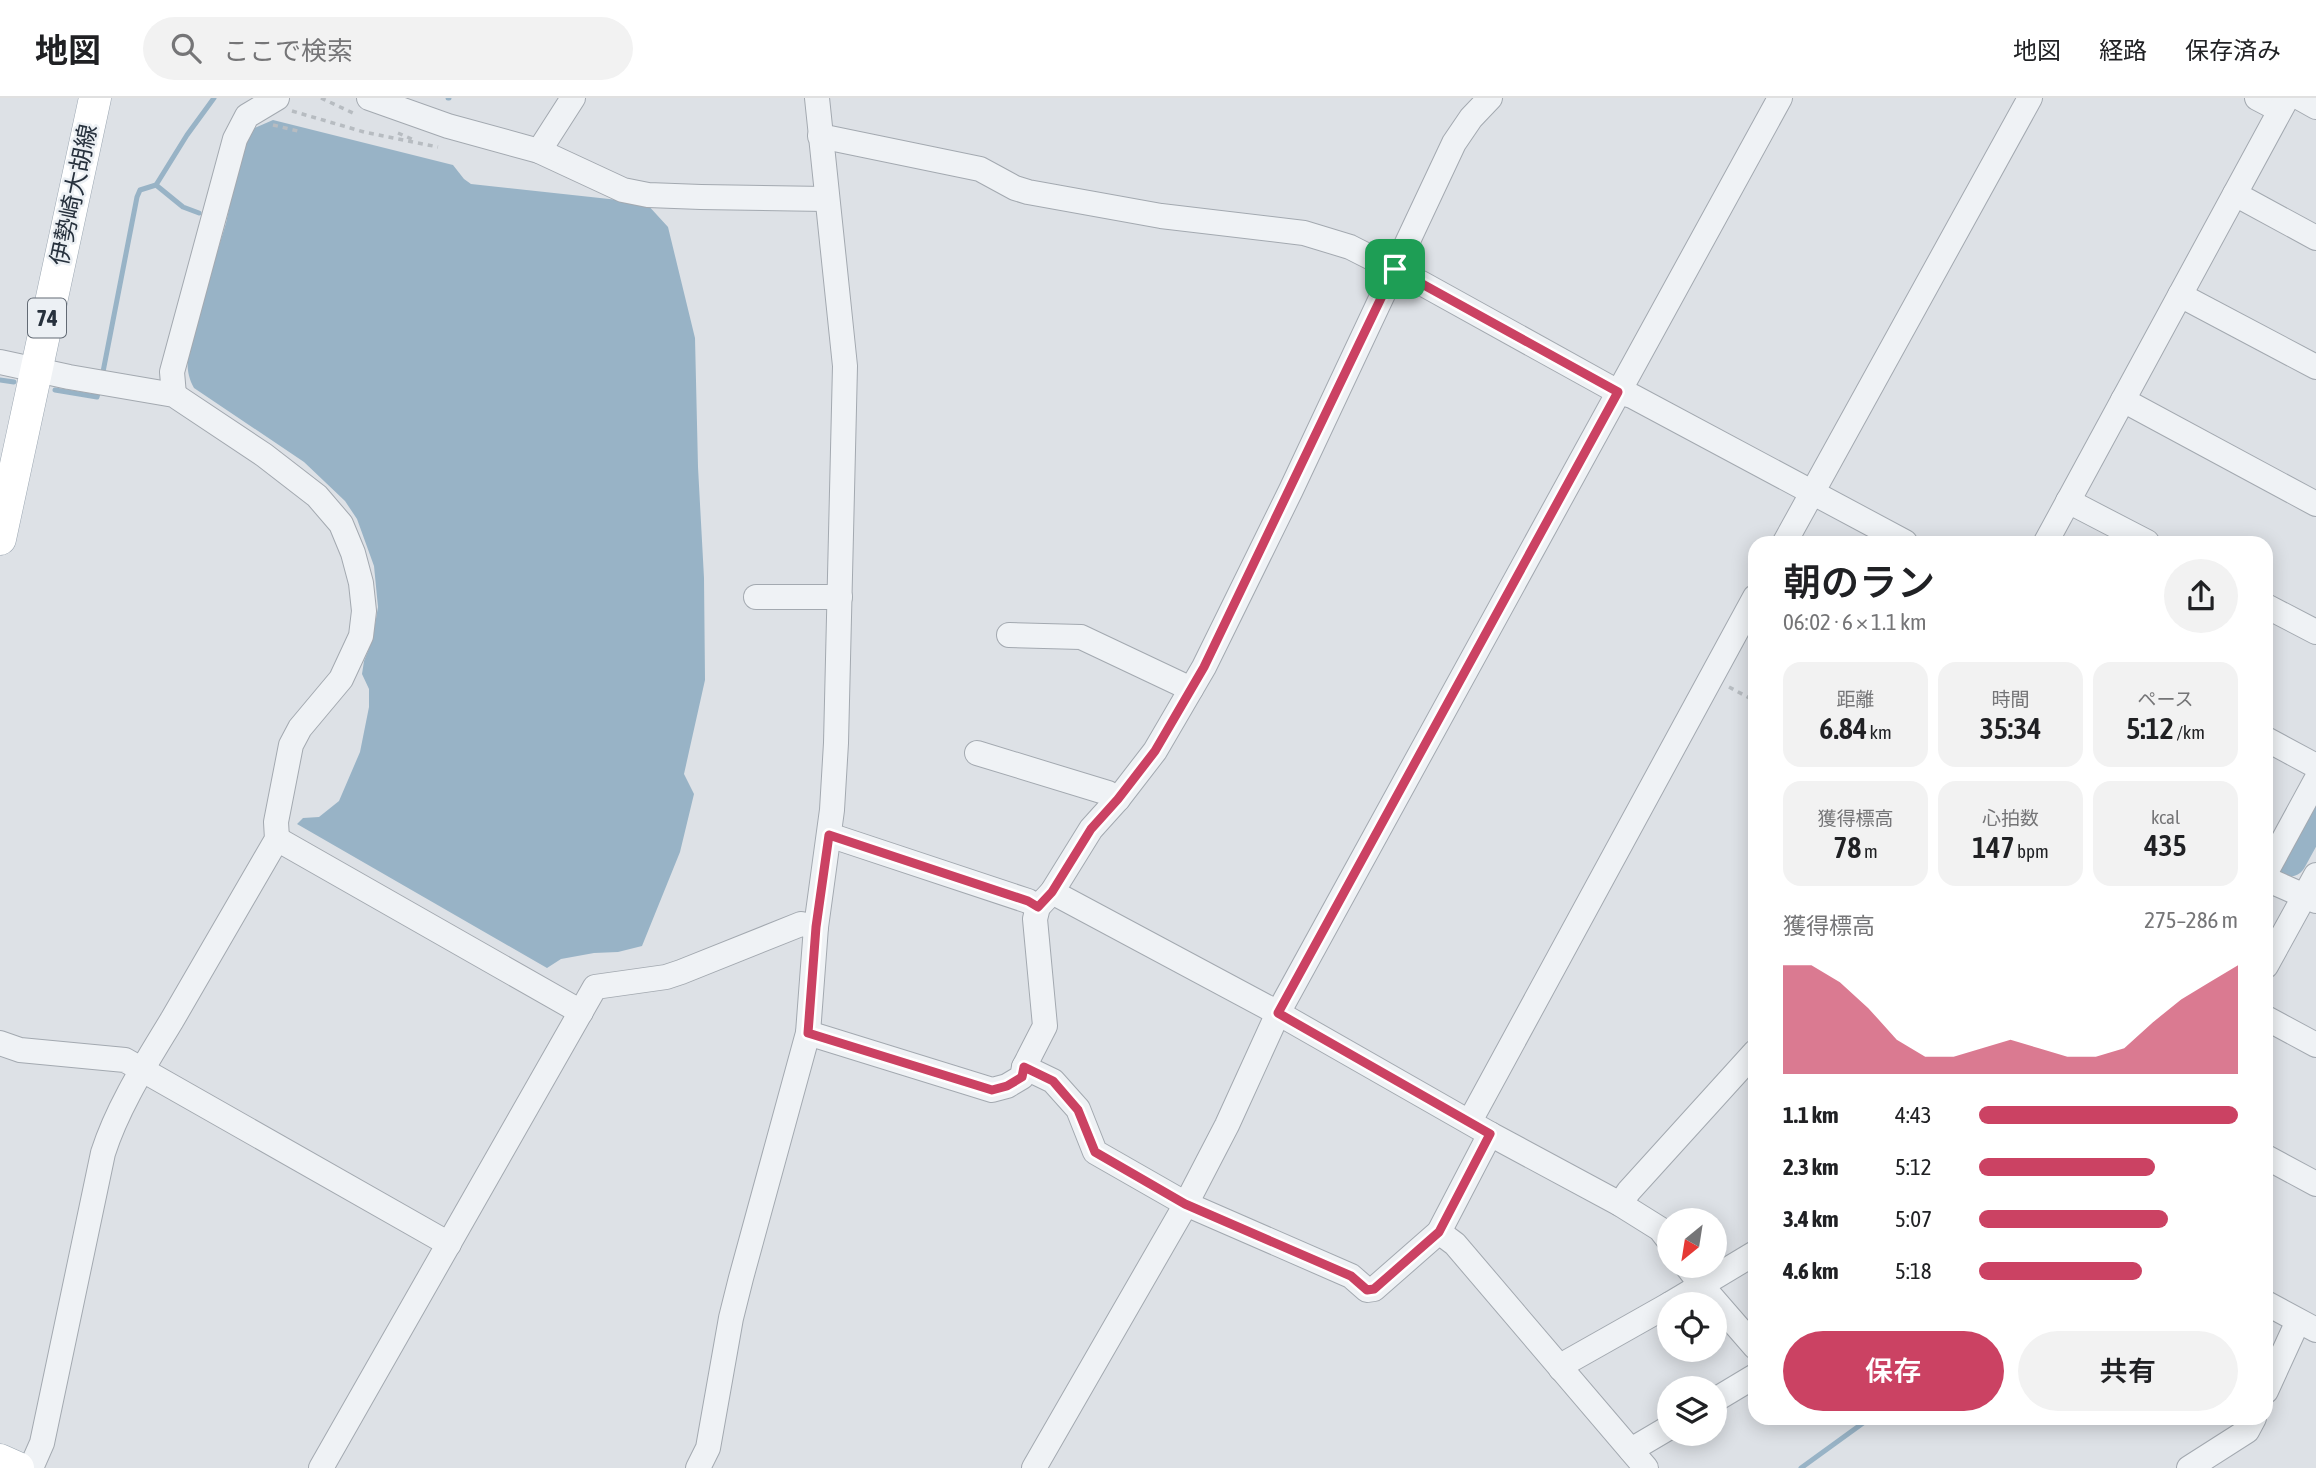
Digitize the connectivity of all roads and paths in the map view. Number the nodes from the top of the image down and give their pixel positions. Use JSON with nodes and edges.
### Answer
{"nodes":[{"id":1,"x":95,"y":98,"type":"edge"},
{"id":2,"x":277,"y":98,"type":"edge"},
{"id":3,"x":369,"y":98,"type":"edge"},
{"id":4,"x":573,"y":98,"type":"edge"},
{"id":5,"x":817,"y":98,"type":"edge"},
{"id":6,"x":1490,"y":98,"type":"edge"},
{"id":7,"x":1780,"y":98,"type":"edge"},
{"id":8,"x":2030,"y":98,"type":"edge"},
{"id":9,"x":2257,"y":98,"type":"edge"},
{"id":10,"x":2289,"y":102,"type":"edge"},
{"id":11,"x":2316,"y":107,"type":"edge"},
{"id":12,"x":820,"y":136,"type":"junction"},
{"id":13,"x":539,"y":151,"type":"junction"},
{"id":14,"x":2235,"y":194,"type":"junction"},
{"id":15,"x":826,"y":199,"type":"junction"},
{"id":16,"x":2316,"y":238,"type":"edge"},
{"id":17,"x":1395,"y":269,"type":"junction"},
{"id":18,"x":2180,"y":295,"type":"junction"},
{"id":19,"x":0,"y":362,"type":"edge"},
{"id":20,"x":2316,"y":367,"type":"edge"},
{"id":21,"x":36,"y":369,"type":"junction"},
{"id":22,"x":1618,"y":392,"type":"junction"},
{"id":23,"x":174,"y":395,"type":"junction"},
{"id":24,"x":2123,"y":400,"type":"junction"},
{"id":25,"x":1812,"y":492,"type":"junction"},
{"id":26,"x":2068,"y":501,"type":"junction"},
{"id":27,"x":2316,"y":504,"type":"edge"},
{"id":28,"x":1788,"y":536,"type":"edge"},
{"id":29,"x":1894,"y":536,"type":"edge"},
{"id":30,"x":2049,"y":536,"type":"edge"},
{"id":31,"x":2135,"y":536,"type":"edge"},
{"id":32,"x":0,"y":539,"type":"edge"},
{"id":33,"x":755,"y":597,"type":"dead end"},
{"id":34,"x":839,"y":597,"type":"junction"},
{"id":35,"x":1748,"y":610,"type":"edge"},
{"id":36,"x":2273,"y":610,"type":"edge"},
{"id":37,"x":2316,"y":632,"type":"edge"},
{"id":38,"x":1009,"y":635,"type":"dead end"},
{"id":39,"x":1712,"y":678,"type":"junction"},
{"id":40,"x":1191,"y":689,"type":"junction"},
{"id":41,"x":1748,"y":697,"type":"edge"},
{"id":42,"x":2273,"y":743,"type":"edge"},
{"id":43,"x":976,"y":753,"type":"dead end"},
{"id":44,"x":2316,"y":766,"type":"edge"},
{"id":45,"x":2316,"y":780,"type":"edge"},
{"id":46,"x":1118,"y":799,"type":"junction"},
{"id":47,"x":829,"y":835,"type":"junction"},
{"id":48,"x":277,"y":839,"type":"junction"},
{"id":49,"x":2273,"y":859,"type":"edge"},
{"id":50,"x":2273,"y":881,"type":"edge"},
{"id":51,"x":2312,"y":890,"type":"edge"},
{"id":52,"x":1045,"y":900,"type":"junction"},
{"id":53,"x":816,"y":927,"type":"junction"},
{"id":54,"x":2273,"y":954,"type":"edge"},
{"id":55,"x":581,"y":1012,"type":"junction"},
{"id":56,"x":1278,"y":1013,"type":"junction"},
{"id":57,"x":2273,"y":1022,"type":"edge"},
{"id":58,"x":808,"y":1033,"type":"junction"},
{"id":59,"x":0,"y":1043,"type":"edge"},
{"id":60,"x":2316,"y":1045,"type":"edge"},
{"id":61,"x":1748,"y":1060,"type":"edge"},
{"id":62,"x":1024,"y":1067,"type":"junction"},
{"id":63,"x":143,"y":1069,"type":"junction"},
{"id":64,"x":1480,"y":1128,"type":"junction"},
{"id":65,"x":2273,"y":1161,"type":"edge"},
{"id":66,"x":2316,"y":1184,"type":"edge"},
{"id":67,"x":1185,"y":1204,"type":"junction"},
{"id":68,"x":1620,"y":1204,"type":"junction"},
{"id":69,"x":1657,"y":1228,"type":"edge"},
{"id":70,"x":1439,"y":1232,"type":"junction"},
{"id":71,"x":449,"y":1244,"type":"junction"},
{"id":72,"x":1748,"y":1257,"type":"edge"},
{"id":73,"x":1696,"y":1278,"type":"edge"},
{"id":74,"x":1702,"y":1286,"type":"junction"},
{"id":75,"x":1691,"y":1292,"type":"edge"},
{"id":76,"x":2273,"y":1307,"type":"edge"},
{"id":77,"x":1657,"y":1311,"type":"edge"},
{"id":78,"x":2307,"y":1326,"type":"edge"},
{"id":79,"x":1748,"y":1339,"type":"edge"},
{"id":80,"x":1561,"y":1369,"type":"junction"},
{"id":81,"x":1748,"y":1380,"type":"edge"},
{"id":82,"x":2273,"y":1380,"type":"edge"},
{"id":83,"x":1727,"y":1393,"type":"edge"},
{"id":84,"x":2250,"y":1425,"type":"edge"},
{"id":85,"x":1657,"y":1440,"type":"edge"},
{"id":86,"x":1638,"y":1459,"type":"edge"},
{"id":87,"x":0,"y":1460,"type":"edge"},
{"id":88,"x":18,"y":1468,"type":"edge"},
{"id":89,"x":31,"y":1468,"type":"edge"},
{"id":90,"x":321,"y":1468,"type":"edge"},
{"id":91,"x":698,"y":1468,"type":"edge"},
{"id":92,"x":1034,"y":1468,"type":"edge"},
{"id":93,"x":2189,"y":1468,"type":"edge"}],
"edges":[{"from":1,"to":21,"type":"main road","name":"伊勢崎大胡線","number":"74"},
{"from":2,"to":23,"type":"street"},
{"from":3,"to":13,"type":"street"},
{"from":4,"to":13,"type":"street"},
{"from":5,"to":12,"type":"street"},
{"from":6,"to":17,"type":"street"},
{"from":7,"to":22,"type":"street"},
{"from":8,"to":25,"type":"street"},
{"from":9,"to":10,"type":"street"},
{"from":10,"to":11,"type":"street"},
{"from":10,"to":14,"type":"street"},
{"from":12,"to":15,"type":"street"},
{"from":12,"to":17,"type":"street"},
{"from":13,"to":15,"type":"street"},
{"from":14,"to":16,"type":"street"},
{"from":14,"to":18,"type":"street"},
{"from":15,"to":34,"type":"street"},
{"from":17,"to":22,"type":"street"},
{"from":17,"to":40,"type":"street"},
{"from":18,"to":20,"type":"street"},
{"from":18,"to":24,"type":"street"},
{"from":19,"to":21,"type":"street"},
{"from":21,"to":23,"type":"street"},
{"from":21,"to":32,"type":"main road","name":"伊勢崎大胡線","number":"74"},
{"from":22,"to":25,"type":"street"},
{"from":22,"to":56,"type":"street"},
{"from":23,"to":48,"type":"street"},
{"from":24,"to":26,"type":"street"},
{"from":24,"to":27,"type":"street"},
{"from":25,"to":28,"type":"street"},
{"from":25,"to":29,"type":"street"},
{"from":26,"to":30,"type":"street"},
{"from":26,"to":31,"type":"street"},
{"from":33,"to":34,"type":"street"},
{"from":34,"to":47,"type":"street"},
{"from":35,"to":39,"type":"street"},
{"from":36,"to":37,"type":"street"},
{"from":38,"to":40,"type":"street"},
{"from":39,"to":41,"type":"path"},
{"from":39,"to":64,"type":"street"},
{"from":40,"to":46,"type":"street"},
{"from":42,"to":44,"type":"street"},
{"from":43,"to":46,"type":"street"},
{"from":45,"to":49,"type":"street"},
{"from":46,"to":52,"type":"street"},
{"from":47,"to":52,"type":"street"},
{"from":47,"to":53,"type":"street"},
{"from":48,"to":55,"type":"street"},
{"from":48,"to":63,"type":"street"},
{"from":50,"to":51,"type":"street"},
{"from":51,"to":54,"type":"street"},
{"from":52,"to":56,"type":"street"},
{"from":52,"to":62,"type":"street"},
{"from":53,"to":55,"type":"street"},
{"from":53,"to":58,"type":"street"},
{"from":55,"to":71,"type":"street"},
{"from":56,"to":64,"type":"street"},
{"from":56,"to":67,"type":"street"},
{"from":57,"to":60,"type":"street"},
{"from":58,"to":62,"type":"street"},
{"from":58,"to":91,"type":"street"},
{"from":59,"to":63,"type":"street"},
{"from":61,"to":68,"type":"street"},
{"from":62,"to":67,"type":"street"},
{"from":63,"to":71,"type":"street"},
{"from":63,"to":89,"type":"street"},
{"from":64,"to":68,"type":"street"},
{"from":64,"to":70,"type":"street"},
{"from":65,"to":66,"type":"street"},
{"from":67,"to":70,"type":"street"},
{"from":67,"to":92,"type":"street"},
{"from":68,"to":69,"type":"street"},
{"from":70,"to":80,"type":"street"},
{"from":71,"to":90,"type":"street"},
{"from":72,"to":74,"type":"street"},
{"from":73,"to":74,"type":"street"},
{"from":74,"to":75,"type":"street"},
{"from":74,"to":79,"type":"street"},
{"from":76,"to":78,"type":"street"},
{"from":77,"to":80,"type":"street"},
{"from":78,"to":82,"type":"street"},
{"from":80,"to":86,"type":"street"},
{"from":81,"to":83,"type":"street"},
{"from":84,"to":93,"type":"street"},
{"from":85,"to":86,"type":"street"},
{"from":87,"to":88,"type":"main road"}]}
